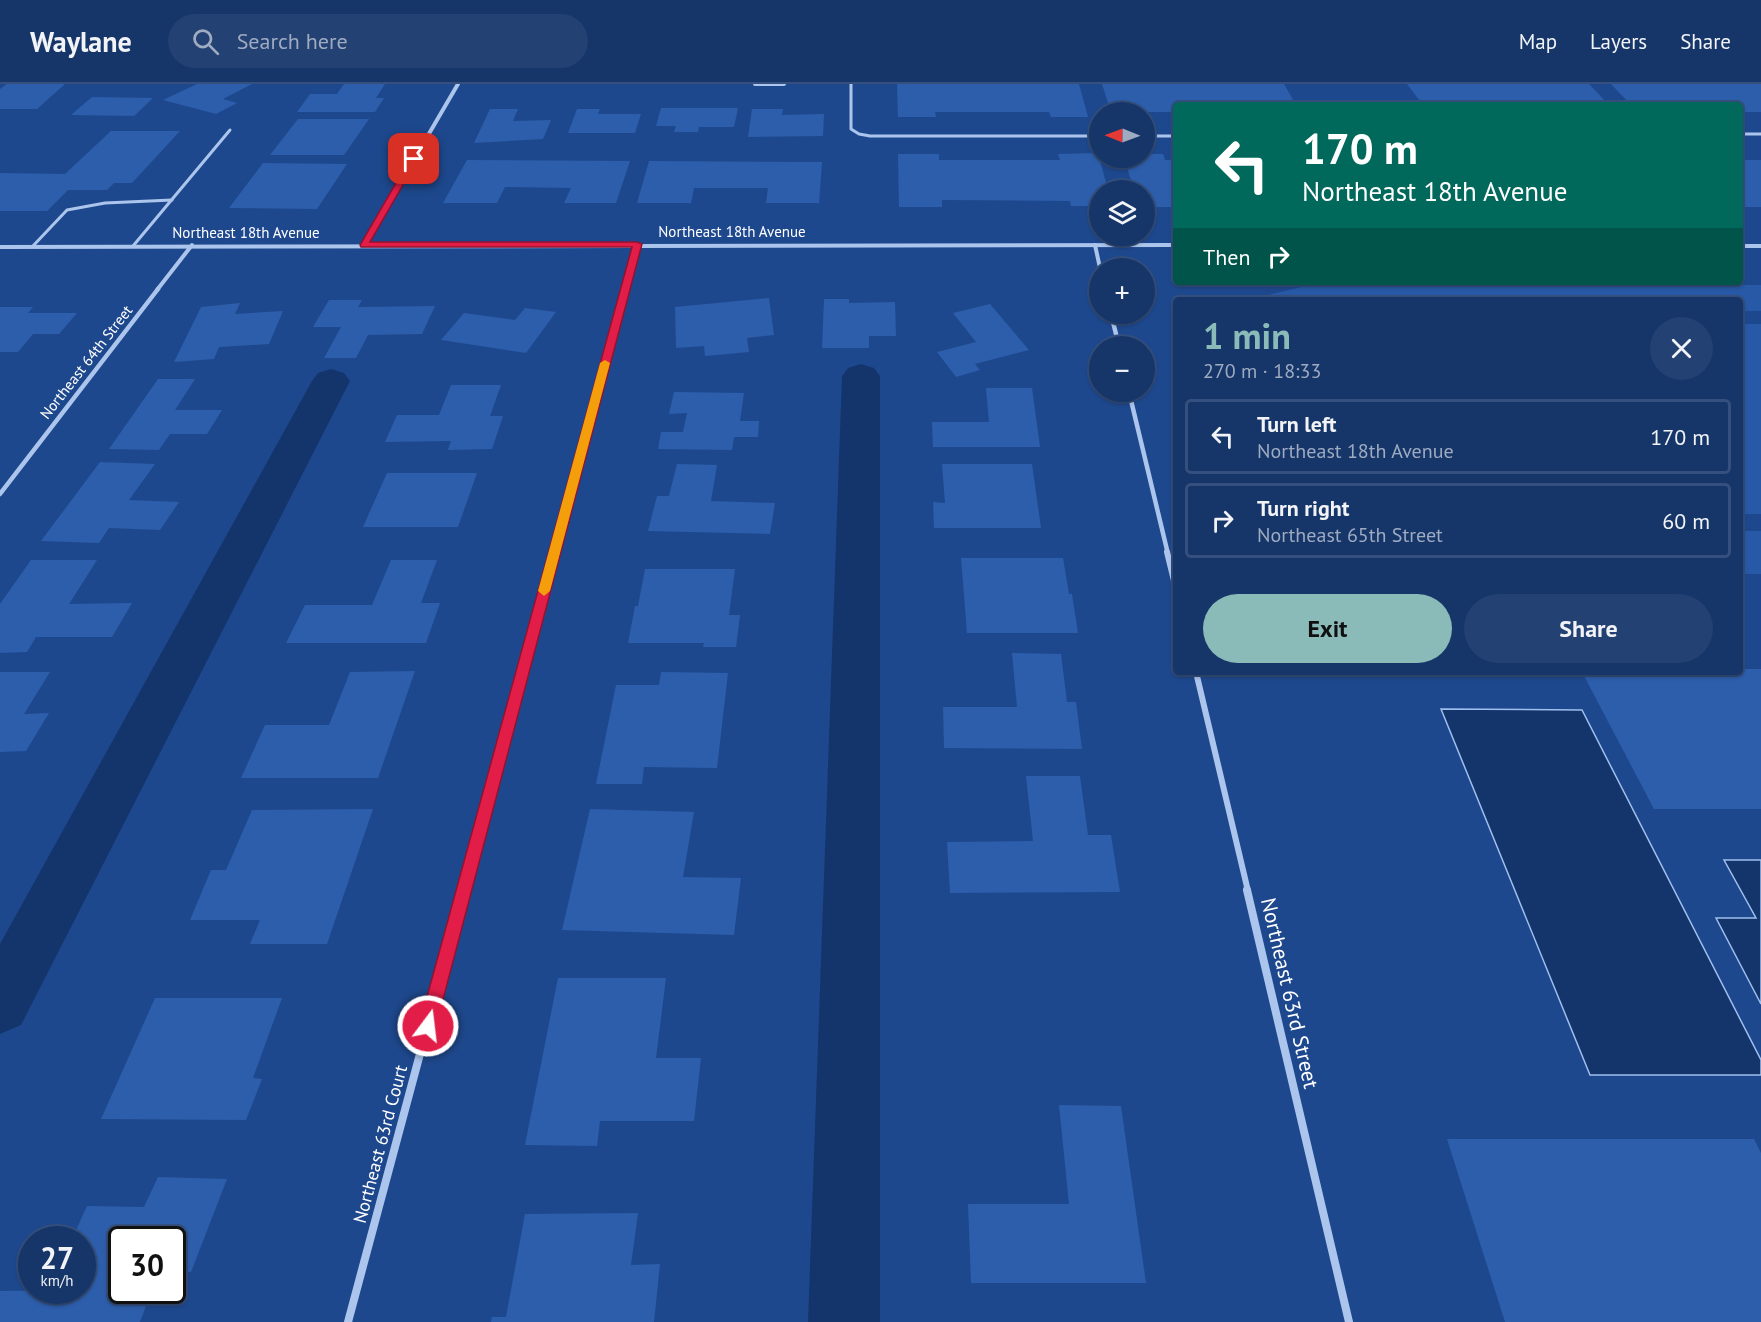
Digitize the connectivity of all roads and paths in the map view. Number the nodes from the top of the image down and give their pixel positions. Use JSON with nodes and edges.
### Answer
{"nodes":[{"id":1,"x":458,"y":84,"type":"edge"},
{"id":2,"x":755,"y":84,"type":"edge"},
{"id":3,"x":784,"y":84,"type":"edge"},
{"id":4,"x":851,"y":84,"type":"edge"},
{"id":5,"x":230,"y":130,"type":"dead end"},
{"id":6,"x":1743,"y":134,"type":"edge"},
{"id":7,"x":1761,"y":134,"type":"edge"},
{"id":8,"x":1089,"y":136,"type":"edge"},
{"id":9,"x":1155,"y":136,"type":"edge"},
{"id":10,"x":1173,"y":136,"type":"edge"},
{"id":11,"x":172,"y":200,"type":"junction"},
{"id":12,"x":637,"y":244,"type":"junction"},
{"id":13,"x":192,"y":245,"type":"junction"},
{"id":14,"x":364,"y":245,"type":"junction"},
{"id":15,"x":1089,"y":245,"type":"edge"},
{"id":16,"x":1155,"y":245,"type":"edge"},
{"id":17,"x":1173,"y":245,"type":"edge"},
{"id":18,"x":133,"y":246,"type":"junction"},
{"id":19,"x":1743,"y":246,"type":"edge"},
{"id":20,"x":1761,"y":246,"type":"edge"},
{"id":21,"x":0,"y":247,"type":"edge"},
{"id":22,"x":32,"y":247,"type":"junction"},
{"id":23,"x":1131,"y":402,"type":"edge"},
{"id":24,"x":0,"y":494,"type":"edge"},
{"id":25,"x":1173,"y":576,"type":"edge"},
{"id":26,"x":1197,"y":675,"type":"edge"},
{"id":27,"x":348,"y":1322,"type":"edge"},
{"id":28,"x":1349,"y":1322,"type":"edge"}],
"edges":[{"from":1,"to":14,"type":"street"},
{"from":2,"to":3,"type":"street"},
{"from":4,"to":8,"type":"lane"},
{"from":5,"to":11,"type":"lane"},
{"from":6,"to":7,"type":"lane"},
{"from":9,"to":10,"type":"lane"},
{"from":11,"to":18,"type":"lane"},
{"from":11,"to":22,"type":"lane"},
{"from":12,"to":14,"type":"street","name":"Northeast 18th Avenue"},
{"from":12,"to":15,"type":"street","name":"Northeast 18th Avenue"},
{"from":12,"to":27,"type":"street","name":"Northeast 63rd Court"},
{"from":13,"to":14,"type":"street","name":"Northeast 18th Avenue"},
{"from":13,"to":18,"type":"street","name":"Northeast 18th Avenue"},
{"from":13,"to":24,"type":"street","name":"Northeast 64th Street"},
{"from":16,"to":17,"type":"street","name":"Northeast 18th Avenue"},
{"from":18,"to":22,"type":"street","name":"Northeast 18th Avenue"},
{"from":19,"to":20,"type":"street"},
{"from":21,"to":22,"type":"street","name":"Northeast 18th Avenue"},
{"from":23,"to":25,"type":"street"},
{"from":26,"to":28,"type":"street","name":"Northeast 63rd Street"}]}
